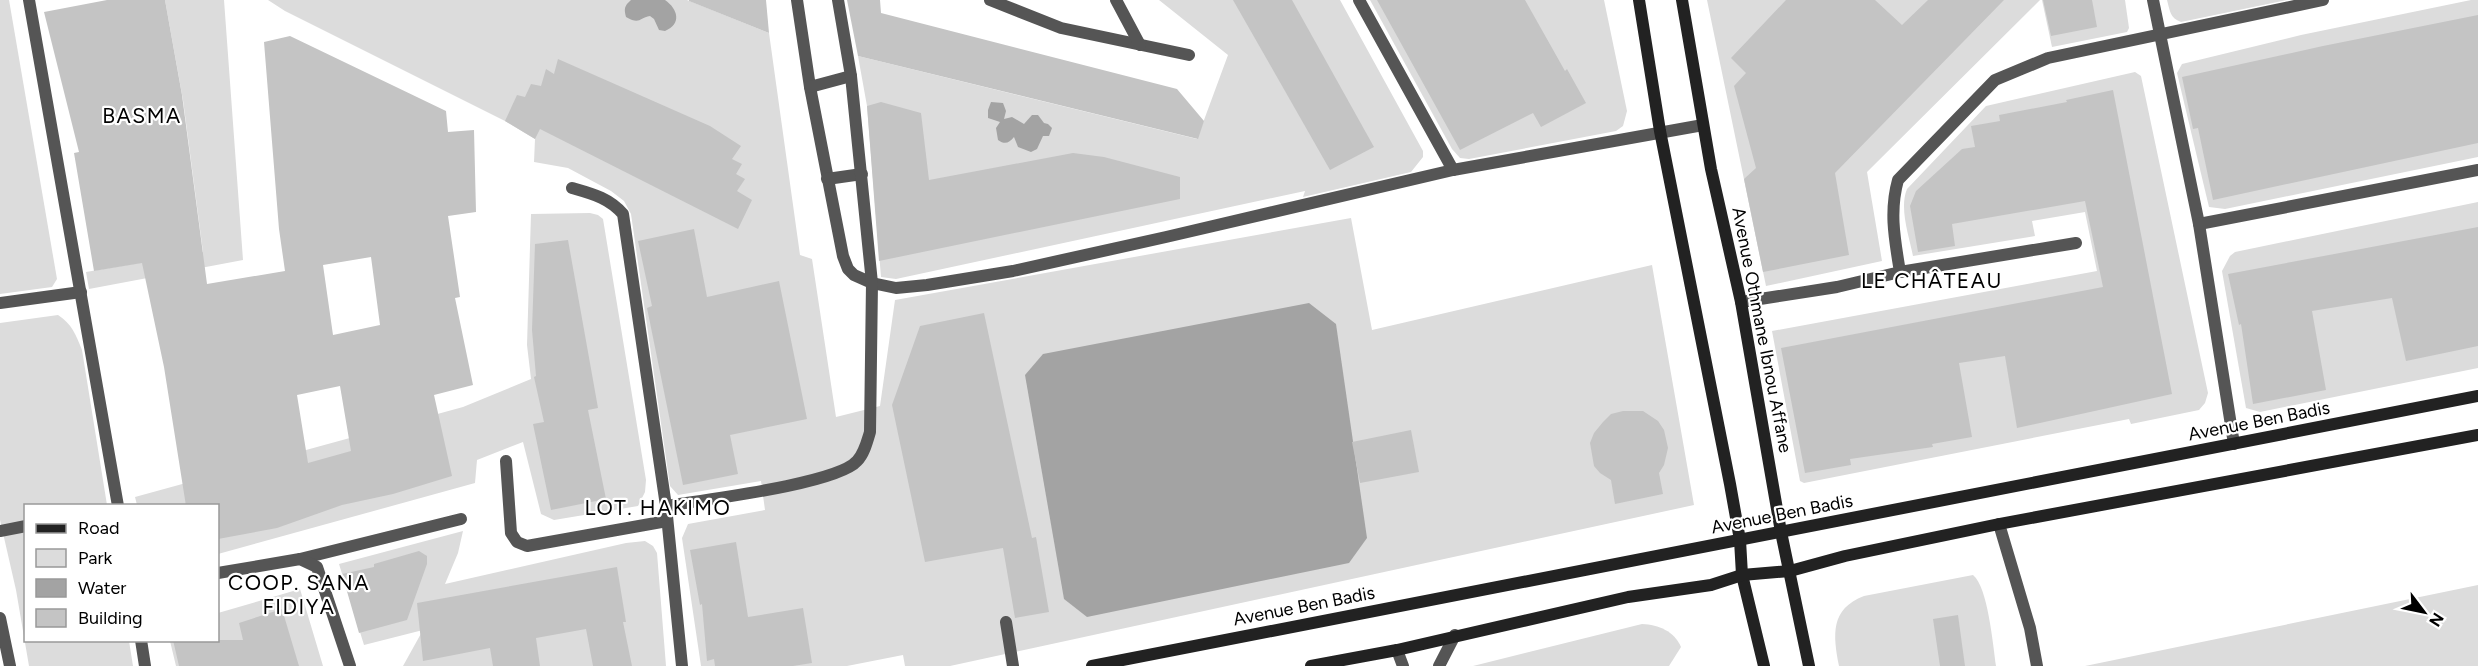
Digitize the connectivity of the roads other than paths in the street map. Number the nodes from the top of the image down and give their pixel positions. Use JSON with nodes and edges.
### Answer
{"nodes":[{"id":1,"x":29,"y":0,"type":"edge"},
{"id":2,"x":797,"y":0,"type":"edge"},
{"id":3,"x":838,"y":0,"type":"edge"},
{"id":4,"x":990,"y":0,"type":"edge"},
{"id":5,"x":1014,"y":0,"type":"edge"},
{"id":6,"x":1116,"y":0,"type":"edge"},
{"id":7,"x":1359,"y":0,"type":"edge"},
{"id":8,"x":1639,"y":0,"type":"edge"},
{"id":9,"x":1682,"y":0,"type":"edge"},
{"id":10,"x":2153,"y":0,"type":"edge"},
{"id":11,"x":2323,"y":0,"type":"edge"},
{"id":12,"x":1028,"y":15,"type":"junction"},
{"id":13,"x":2160,"y":34,"type":"junction"},
{"id":14,"x":1140,"y":45,"type":"junction"},
{"id":15,"x":1189,"y":55,"type":"dead end"},
{"id":16,"x":851,"y":76,"type":"junction"},
{"id":17,"x":810,"y":87,"type":"junction"},
{"id":18,"x":1703,"y":125,"type":"junction"},
{"id":19,"x":1660,"y":131,"type":"junction"},
{"id":20,"x":1453,"y":170,"type":"junction"},
{"id":21,"x":2478,"y":170,"type":"edge"},
{"id":22,"x":862,"y":174,"type":"junction"},
{"id":23,"x":827,"y":179,"type":"junction"},
{"id":24,"x":572,"y":188,"type":"dead end"},
{"id":25,"x":2199,"y":224,"type":"junction"},
{"id":26,"x":2076,"y":243,"type":"dead end"},
{"id":27,"x":1900,"y":272,"type":"junction"},
{"id":28,"x":872,"y":283,"type":"junction"},
{"id":29,"x":81,"y":292,"type":"junction"},
{"id":30,"x":1741,"y":302,"type":"junction"},
{"id":31,"x":0,"y":303,"type":"edge"},
{"id":32,"x":2478,"y":396,"type":"edge"},
{"id":33,"x":2478,"y":435,"type":"edge"},
{"id":34,"x":2234,"y":444,"type":"junction"},
{"id":35,"x":506,"y":461,"type":"dead end"},
{"id":36,"x":118,"y":504,"type":"edge"},
{"id":37,"x":666,"y":506,"type":"junction"},
{"id":38,"x":461,"y":519,"type":"dead end"},
{"id":39,"x":667,"y":521,"type":"junction"},
{"id":40,"x":1999,"y":524,"type":"junction"},
{"id":41,"x":24,"y":526,"type":"edge"},
{"id":42,"x":0,"y":531,"type":"edge"},
{"id":43,"x":1781,"y":532,"type":"junction"},
{"id":44,"x":1740,"y":540,"type":"junction"},
{"id":45,"x":300,"y":558,"type":"junction"},
{"id":46,"x":1790,"y":571,"type":"junction"},
{"id":47,"x":219,"y":573,"type":"edge"},
{"id":48,"x":1742,"y":575,"type":"junction"},
{"id":49,"x":0,"y":618,"type":"edge"},
{"id":50,"x":1006,"y":622,"type":"dead end"},
{"id":51,"x":1455,"y":635,"type":"junction"},
{"id":52,"x":141,"y":642,"type":"edge"},
{"id":53,"x":1397,"y":650,"type":"junction"},
{"id":54,"x":10,"y":666,"type":"edge"},
{"id":55,"x":145,"y":666,"type":"edge"},
{"id":56,"x":350,"y":666,"type":"edge"},
{"id":57,"x":682,"y":666,"type":"edge"},
{"id":58,"x":1013,"y":666,"type":"edge"},
{"id":59,"x":1092,"y":666,"type":"edge"},
{"id":60,"x":1311,"y":666,"type":"edge"},
{"id":61,"x":1403,"y":666,"type":"edge"},
{"id":62,"x":1439,"y":666,"type":"edge"},
{"id":63,"x":1764,"y":666,"type":"edge"},
{"id":64,"x":1809,"y":666,"type":"edge"},
{"id":65,"x":2037,"y":666,"type":"edge"}],
"edges":[{"from":1,"to":29,"type":"street"},
{"from":2,"to":17,"type":"street"},
{"from":3,"to":16,"type":"street"},
{"from":4,"to":12,"type":"street"},
{"from":5,"to":12,"type":"street"},
{"from":6,"to":14,"type":"street"},
{"from":7,"to":20,"type":"street"},
{"from":8,"to":19,"type":"main road"},
{"from":9,"to":18,"type":"main road","name":"Avenue Othmane Ibnou Affane"},
{"from":10,"to":13,"type":"street"},
{"from":11,"to":13,"type":"street"},
{"from":12,"to":14,"type":"street"},
{"from":13,"to":25,"type":"street"},
{"from":13,"to":27,"type":"street"},
{"from":14,"to":15,"type":"street"},
{"from":16,"to":17,"type":"street"},
{"from":16,"to":22,"type":"street"},
{"from":17,"to":23,"type":"street"},
{"from":18,"to":19,"type":"street"},
{"from":18,"to":30,"type":"main road","name":"Avenue Othmane Ibnou Affane"},
{"from":19,"to":20,"type":"street"},
{"from":19,"to":44,"type":"main road"},
{"from":20,"to":28,"type":"street"},
{"from":21,"to":25,"type":"street"},
{"from":22,"to":23,"type":"street"},
{"from":22,"to":28,"type":"street"},
{"from":23,"to":28,"type":"street"},
{"from":24,"to":37,"type":"street"},
{"from":25,"to":34,"type":"street"},
{"from":26,"to":27,"type":"street"},
{"from":27,"to":30,"type":"street"},
{"from":28,"to":37,"type":"street"},
{"from":29,"to":31,"type":"street"},
{"from":29,"to":36,"type":"street"},
{"from":30,"to":43,"type":"main road","name":"Avenue Othmane Ibnou Affane"},
{"from":32,"to":34,"type":"main road","name":"Avenue Ben Badis"},
{"from":33,"to":40,"type":"main road"},
{"from":34,"to":43,"type":"main road","name":"Avenue Ben Badis"},
{"from":35,"to":39,"type":"street"},
{"from":37,"to":39,"type":"street"},
{"from":38,"to":45,"type":"street"},
{"from":39,"to":57,"type":"street"},
{"from":40,"to":46,"type":"main road"},
{"from":40,"to":65,"type":"street"},
{"from":41,"to":42,"type":"street"},
{"from":43,"to":44,"type":"main road","name":"Avenue Ben Badis"},
{"from":43,"to":46,"type":"main road","name":"Avenue Othmane Ibnou Affane"},
{"from":44,"to":48,"type":"main road"},
{"from":44,"to":59,"type":"main road","name":"Avenue Ben Badis"},
{"from":45,"to":47,"type":"street"},
{"from":45,"to":56,"type":"street"},
{"from":46,"to":48,"type":"main road"},
{"from":46,"to":64,"type":"main road","name":"Avenue Othmane Ibnou Affane"},
{"from":48,"to":51,"type":"main road"},
{"from":48,"to":63,"type":"main road"},
{"from":49,"to":54,"type":"street"},
{"from":50,"to":58,"type":"street"},
{"from":51,"to":53,"type":"main road"},
{"from":51,"to":62,"type":"street"},
{"from":52,"to":55,"type":"street"},
{"from":53,"to":60,"type":"main road"},
{"from":53,"to":61,"type":"street"}]}
